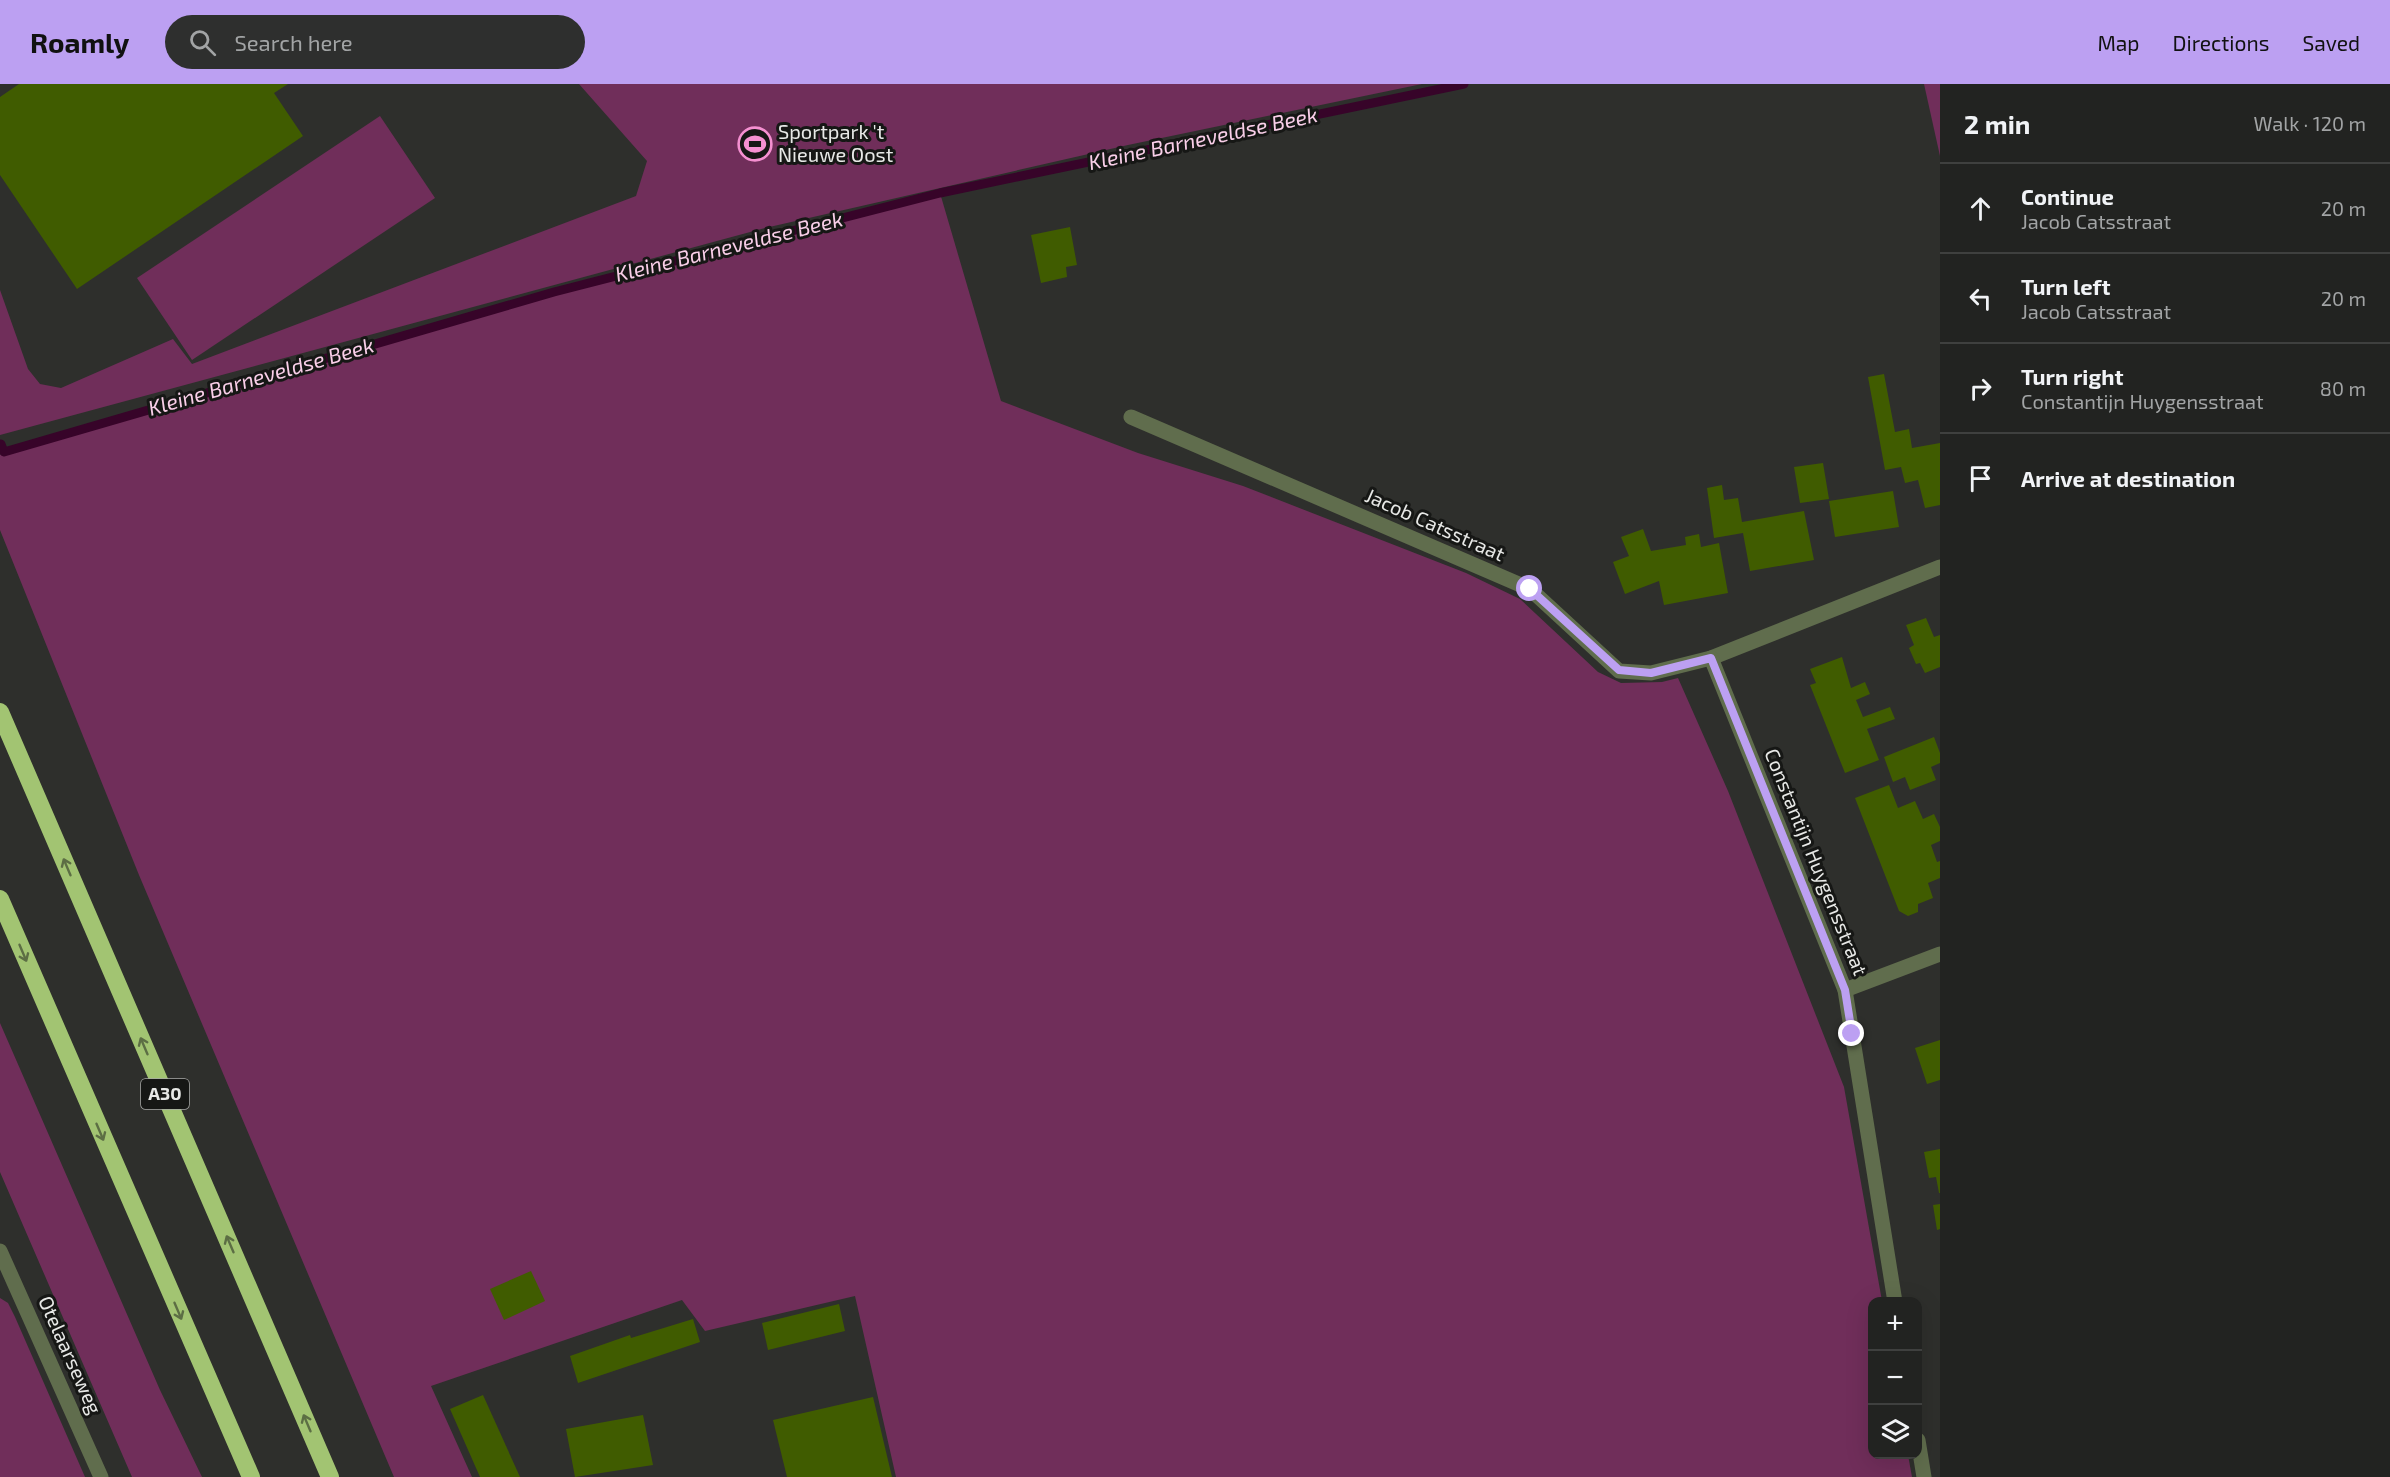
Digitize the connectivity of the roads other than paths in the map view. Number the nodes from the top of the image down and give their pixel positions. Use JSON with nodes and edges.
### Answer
{"nodes":[{"id":1,"x":1131,"y":417,"type":"dead end"},
{"id":2,"x":1940,"y":567,"type":"edge"},
{"id":3,"x":1711,"y":658,"type":"junction"},
{"id":4,"x":0,"y":712,"type":"edge"},
{"id":5,"x":0,"y":899,"type":"edge"},
{"id":6,"x":1940,"y":954,"type":"edge"},
{"id":7,"x":1845,"y":990,"type":"junction"},
{"id":8,"x":0,"y":1251,"type":"edge"},
{"id":9,"x":1894,"y":1297,"type":"edge"},
{"id":10,"x":1920,"y":1459,"type":"edge"},
{"id":11,"x":101,"y":1477,"type":"edge"},
{"id":12,"x":251,"y":1477,"type":"edge"},
{"id":13,"x":330,"y":1477,"type":"edge"},
{"id":14,"x":1923,"y":1477,"type":"edge"}],
"edges":[{"from":1,"to":3,"type":"street","name":"Jacob Catsstraat"},
{"from":2,"to":3,"type":"street","name":"Jacob Catsstraat"},
{"from":3,"to":7,"type":"street","name":"Constantijn Huygensstraat"},
{"from":13,"to":4,"type":"highway","number":"A30","one_way":true},
{"from":5,"to":12,"type":"highway","one_way":true},
{"from":6,"to":7,"type":"street"},
{"from":7,"to":9,"type":"street","name":"Constantijn Huygensstraat"},
{"from":8,"to":11,"type":"street","name":"Otelaarseweg"},
{"from":10,"to":14,"type":"street"}]}
